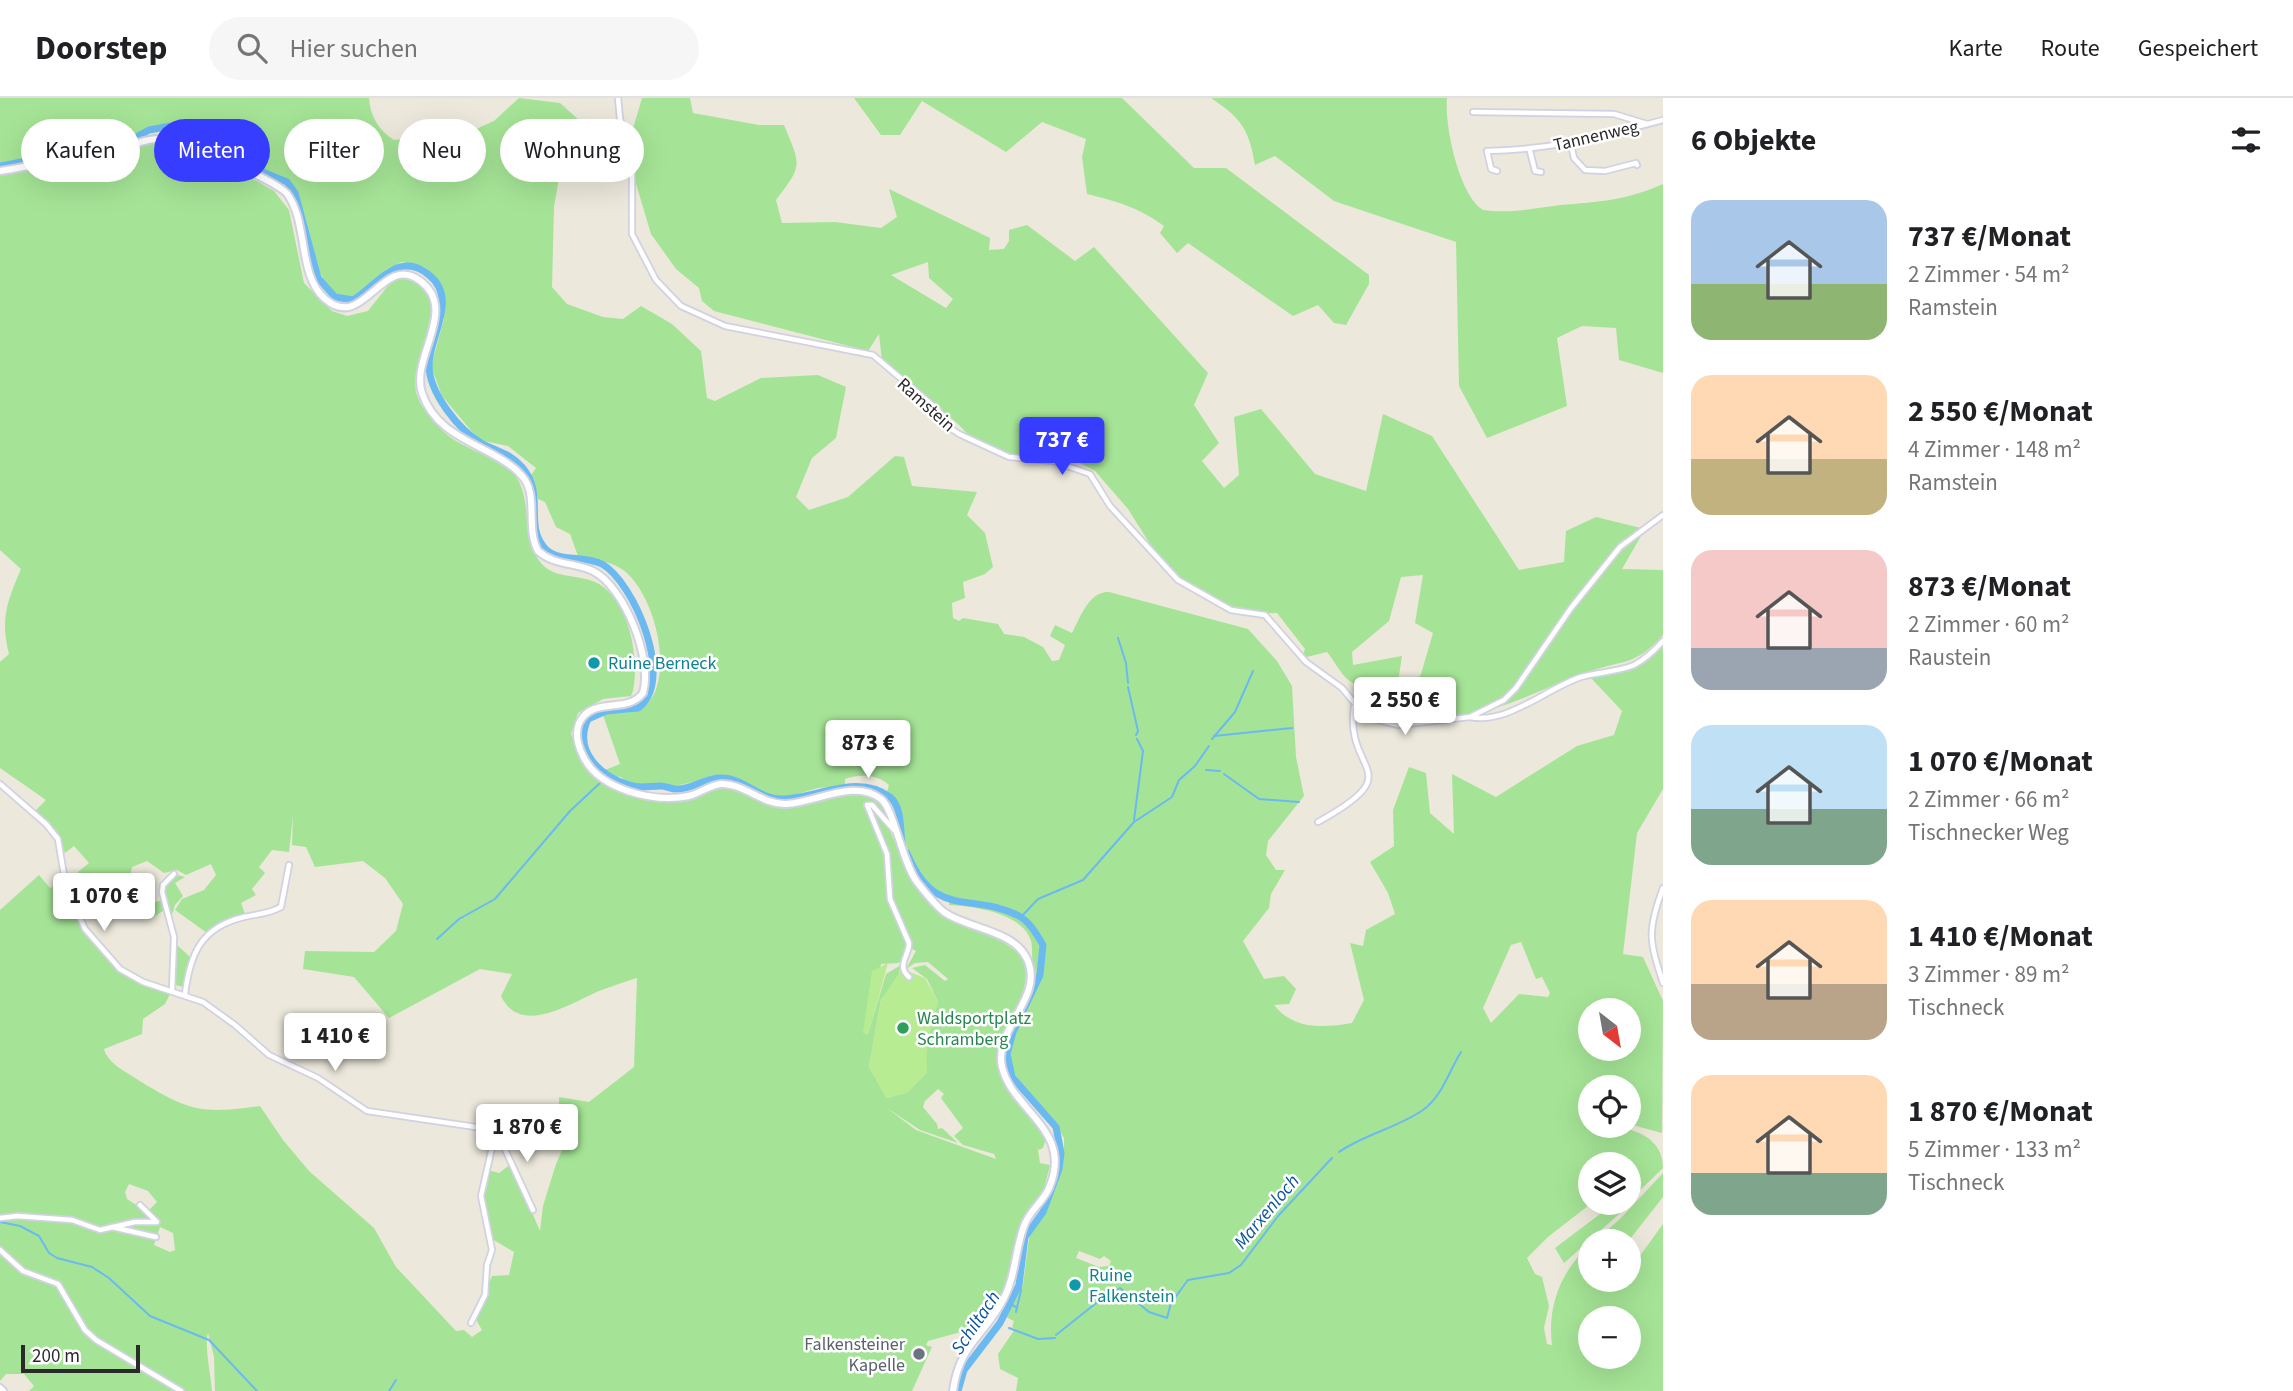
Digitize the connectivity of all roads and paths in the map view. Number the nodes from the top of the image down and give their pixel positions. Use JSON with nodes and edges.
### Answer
{"nodes":[{"id":1,"x":618,"y":98,"type":"edge"},
{"id":2,"x":1473,"y":112,"type":"dead end"},
{"id":3,"x":1663,"y":120,"type":"edge"},
{"id":4,"x":1648,"y":124,"type":"junction"},
{"id":5,"x":1571,"y":145,"type":"junction"},
{"id":6,"x":1530,"y":150,"type":"junction"},
{"id":7,"x":1637,"y":165,"type":"dead end"},
{"id":8,"x":0,"y":171,"type":"edge"},
{"id":9,"x":1497,"y":171,"type":"dead end"},
{"id":10,"x":1541,"y":172,"type":"dead end"},
{"id":11,"x":1663,"y":515,"type":"edge"},
{"id":12,"x":1663,"y":641,"type":"edge"},
{"id":13,"x":1354,"y":706,"type":"junction"},
{"id":14,"x":1470,"y":717,"type":"junction"},
{"id":15,"x":1366,"y":718,"type":"junction"},
{"id":16,"x":1355,"y":723,"type":"junction"},
{"id":17,"x":0,"y":784,"type":"edge"},
{"id":18,"x":1318,"y":822,"type":"dead end"},
{"id":19,"x":894,"y":830,"type":"junction"},
{"id":20,"x":289,"y":865,"type":"dead end"},
{"id":21,"x":174,"y":874,"type":"dead end"},
{"id":22,"x":1663,"y":887,"type":"edge"},
{"id":23,"x":909,"y":977,"type":"dead end"},
{"id":24,"x":1663,"y":983,"type":"edge"},
{"id":25,"x":172,"y":990,"type":"junction"},
{"id":26,"x":185,"y":994,"type":"junction"},
{"id":27,"x":496,"y":1130,"type":"junction"},
{"id":28,"x":140,"y":1205,"type":"dead end"},
{"id":29,"x":533,"y":1210,"type":"dead end"},
{"id":30,"x":0,"y":1218,"type":"edge"},
{"id":31,"x":111,"y":1227,"type":"junction"},
{"id":32,"x":156,"y":1237,"type":"dead end"},
{"id":33,"x":0,"y":1250,"type":"edge"},
{"id":34,"x":471,"y":1323,"type":"dead end"},
{"id":35,"x":180,"y":1391,"type":"edge"},
{"id":36,"x":953,"y":1391,"type":"edge"}],
"edges":[{"from":1,"to":13,"type":"street","name":"Ramstein"},
{"from":2,"to":4,"type":"street"},
{"from":3,"to":4,"type":"street","name":"Tannenweg"},
{"from":4,"to":5,"type":"street","name":"Tannenweg"},
{"from":5,"to":6,"type":"street","name":"Tannenweg"},
{"from":5,"to":7,"type":"street"},
{"from":6,"to":9,"type":"street","name":"Tannenweg"},
{"from":6,"to":10,"type":"street"},
{"from":8,"to":19,"type":"main road"},
{"from":11,"to":14,"type":"street"},
{"from":12,"to":14,"type":"street"},
{"from":13,"to":15,"type":"street","name":"Ramstein"},
{"from":13,"to":16,"type":"street"},
{"from":14,"to":15,"type":"street"},
{"from":15,"to":16,"type":"street"},
{"from":16,"to":18,"type":"street"},
{"from":17,"to":25,"type":"street"},
{"from":19,"to":23,"type":"street"},
{"from":19,"to":36,"type":"main road"},
{"from":20,"to":26,"type":"street"},
{"from":21,"to":25,"type":"street"},
{"from":22,"to":24,"type":"street"},
{"from":25,"to":26,"type":"street"},
{"from":26,"to":27,"type":"street"},
{"from":27,"to":29,"type":"street"},
{"from":27,"to":34,"type":"street"},
{"from":28,"to":31,"type":"street"},
{"from":30,"to":31,"type":"street"},
{"from":31,"to":32,"type":"street"},
{"from":33,"to":35,"type":"street"}]}
